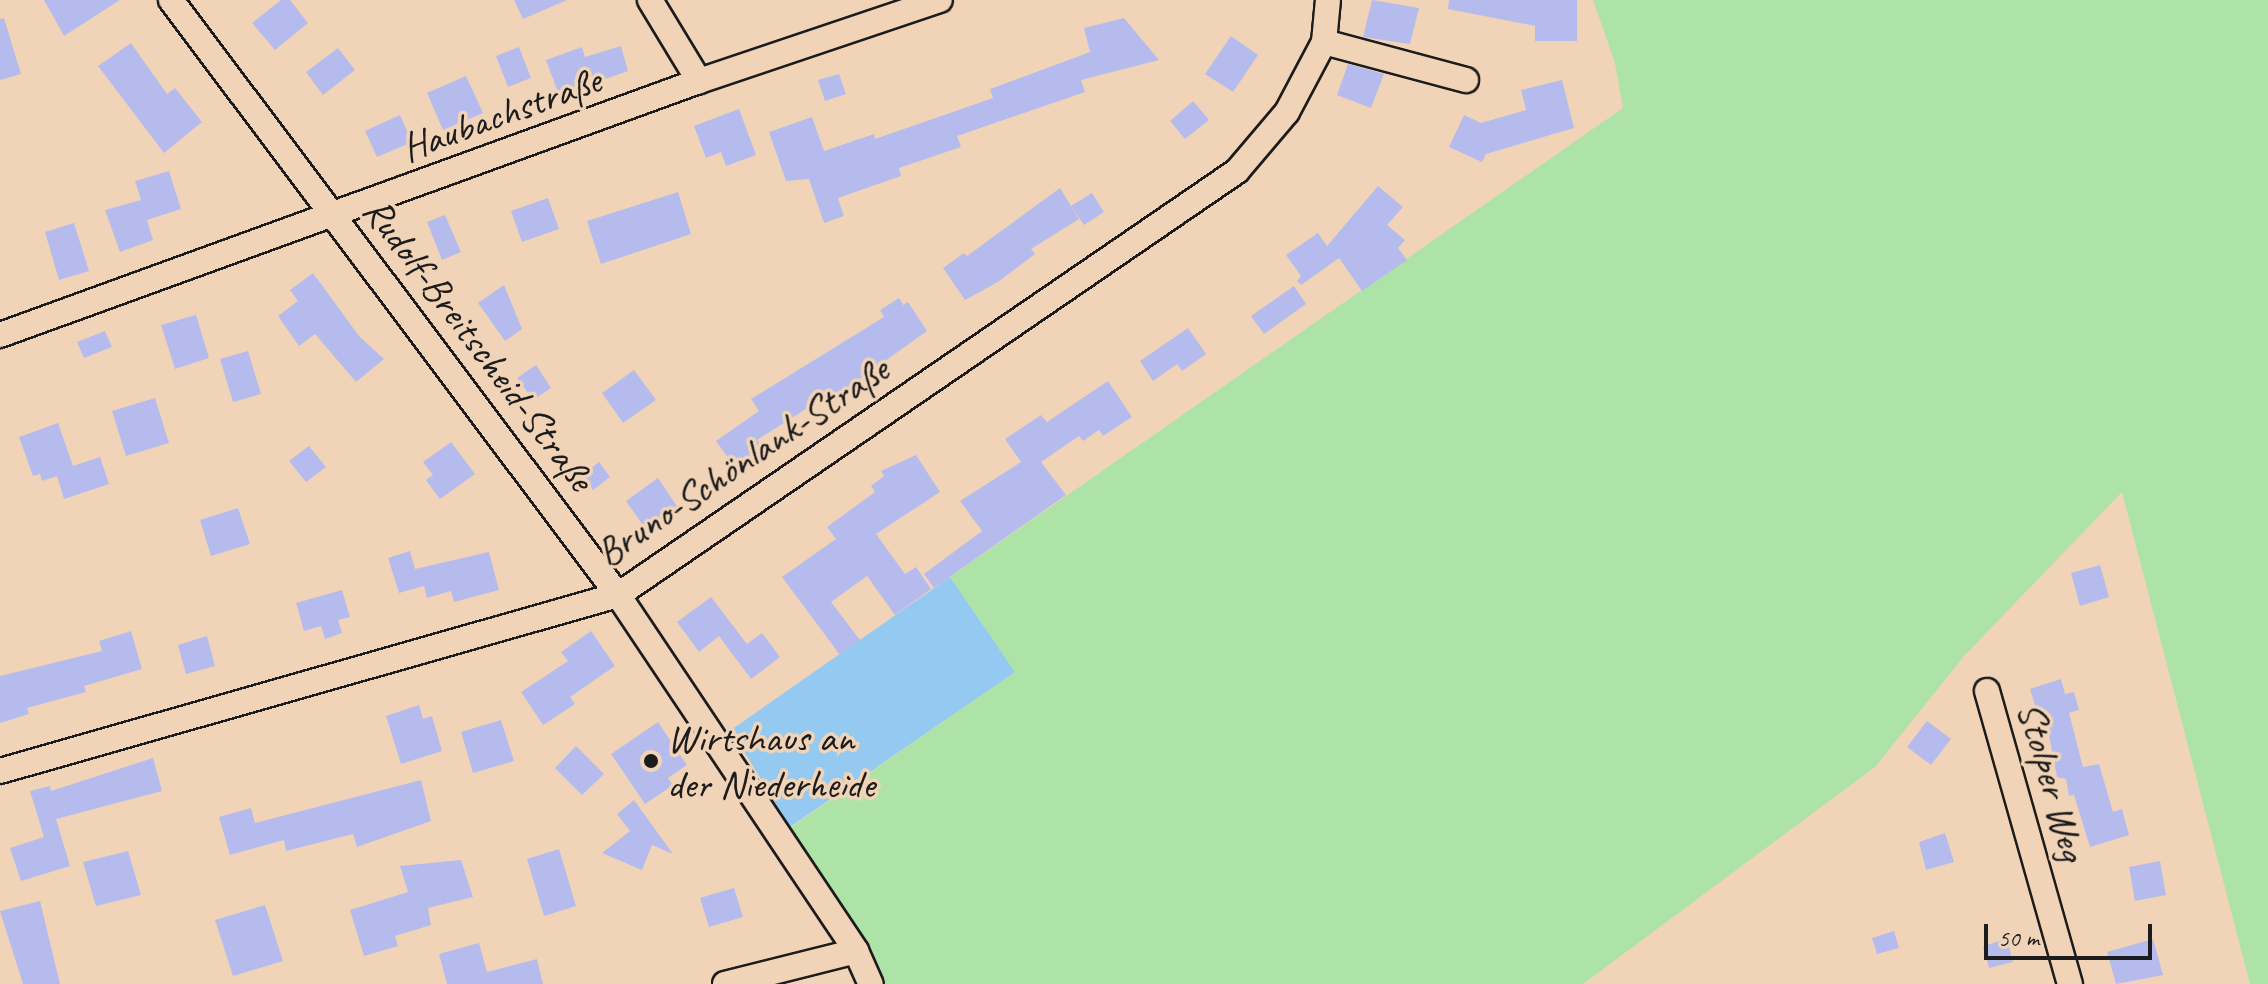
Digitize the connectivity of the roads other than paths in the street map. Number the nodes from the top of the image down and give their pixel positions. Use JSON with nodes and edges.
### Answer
{"nodes":[{"id":1,"x":171,"y":0,"type":"edge"},
{"id":2,"x":650,"y":0,"type":"edge"},
{"id":3,"x":940,"y":0,"type":"edge"},
{"id":4,"x":1328,"y":0,"type":"edge"},
{"id":5,"x":1324,"y":42,"type":"junction"},
{"id":6,"x":1466,"y":80,"type":"dead end"},
{"id":7,"x":699,"y":81,"type":"junction"},
{"id":8,"x":337,"y":215,"type":"junction"},
{"id":9,"x":0,"y":335,"type":"edge"},
{"id":10,"x":618,"y":595,"type":"junction"},
{"id":11,"x":1987,"y":691,"type":"dead end"},
{"id":12,"x":0,"y":771,"type":"edge"},
{"id":13,"x":856,"y":951,"type":"junction"},
{"id":14,"x":725,"y":984,"type":"edge"},
{"id":15,"x":871,"y":984,"type":"edge"},
{"id":16,"x":2070,"y":984,"type":"edge"}],
"edges":[{"from":1,"to":8,"type":"street","name":"Rudolf-Breitscheid-Straße"},
{"from":2,"to":7,"type":"street"},
{"from":3,"to":7,"type":"street","name":"Haubachstraße"},
{"from":4,"to":5,"type":"street","name":"Bruno-Schönlank-Straße"},
{"from":5,"to":6,"type":"street"},
{"from":5,"to":10,"type":"street","name":"Bruno-Schönlank-Straße"},
{"from":7,"to":8,"type":"street","name":"Haubachstraße"},
{"from":8,"to":9,"type":"street","name":"Haubachstraße"},
{"from":8,"to":10,"type":"street","name":"Rudolf-Breitscheid-Straße"},
{"from":10,"to":12,"type":"street","name":"Bruno-Schönlank-Straße"},
{"from":10,"to":13,"type":"street","name":"Rudolf-Breitscheid-Straße"},
{"from":11,"to":16,"type":"street","name":"Stolper Weg"},
{"from":13,"to":14,"type":"street"},
{"from":13,"to":15,"type":"street","name":"Rudolf-Breitscheid-Straße"}]}
